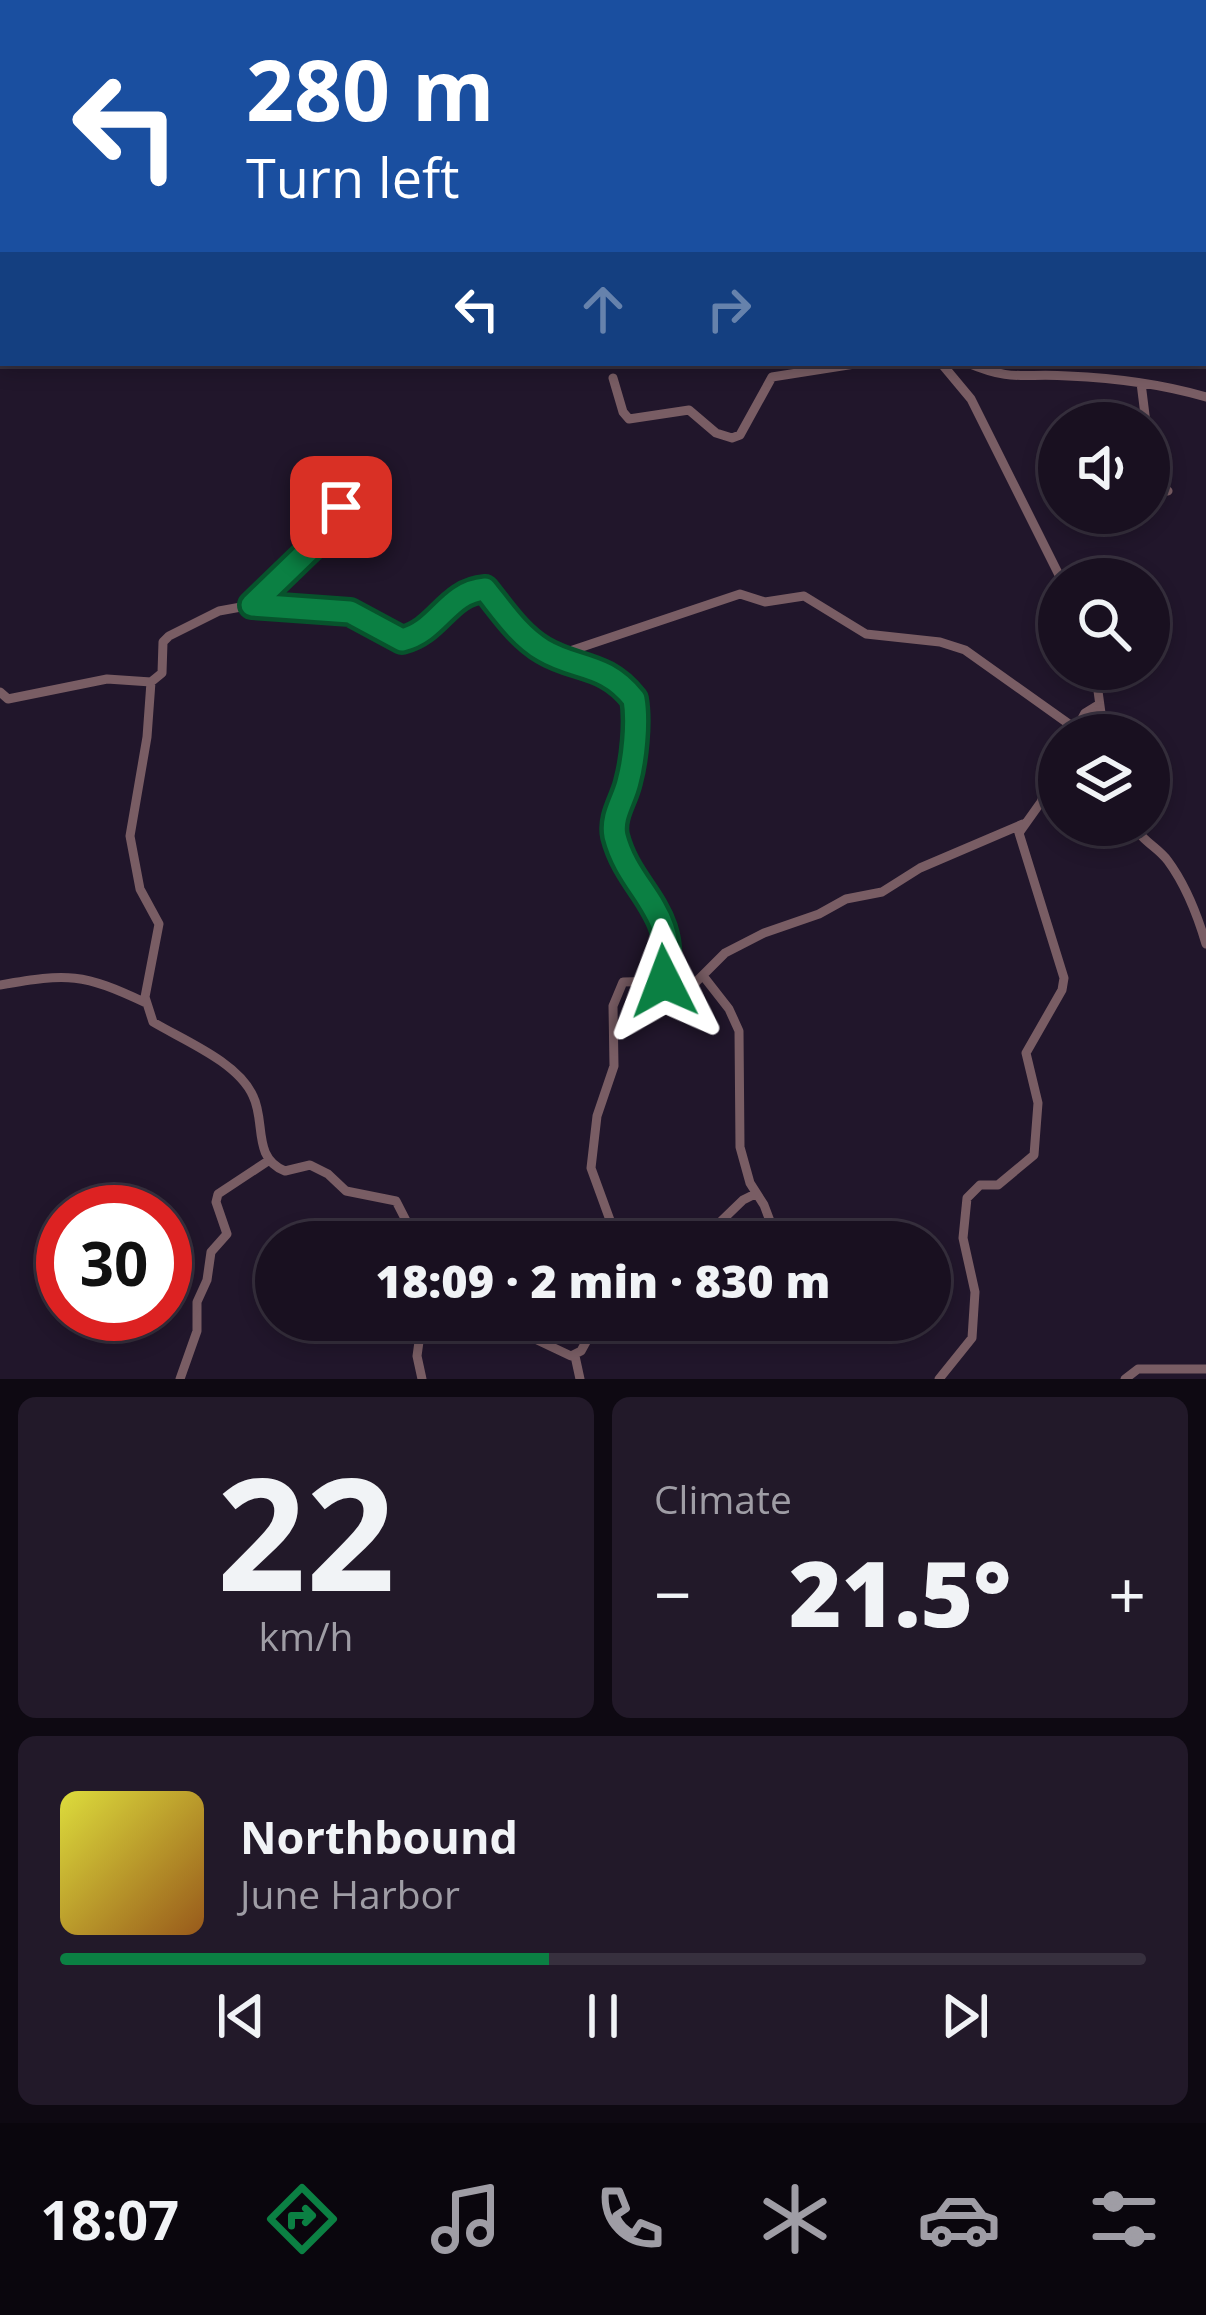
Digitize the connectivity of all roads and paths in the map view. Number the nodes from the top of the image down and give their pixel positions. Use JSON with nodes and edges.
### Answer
{"nodes":[{"id":1,"x":842,"y":366,"type":"edge"},
{"id":2,"x":944,"y":366,"type":"edge"},
{"id":3,"x":976,"y":366,"type":"edge"},
{"id":4,"x":613,"y":378,"type":"dead end"},
{"id":5,"x":1141,"y":383,"type":"junction"},
{"id":6,"x":1206,"y":398,"type":"edge"},
{"id":7,"x":1143,"y":402,"type":"edge"},
{"id":8,"x":340,"y":501,"type":"dead end"},
{"id":9,"x":1050,"y":558,"type":"edge"},
{"id":10,"x":252,"y":605,"type":"junction"},
{"id":11,"x":558,"y":656,"type":"junction"},
{"id":12,"x":151,"y":682,"type":"junction"},
{"id":13,"x":1097,"y":690,"type":"edge"},
{"id":14,"x":0,"y":692,"type":"edge"},
{"id":15,"x":1098,"y":705,"type":"junction"},
{"id":16,"x":1050,"y":714,"type":"edge"},
{"id":17,"x":1084,"y":714,"type":"edge"},
{"id":18,"x":1100,"y":714,"type":"edge"},
{"id":19,"x":1038,"y":806,"type":"edge"},
{"id":20,"x":1023,"y":824,"type":"junction"},
{"id":21,"x":1151,"y":846,"type":"edge"},
{"id":22,"x":1206,"y":944,"type":"edge"},
{"id":23,"x":704,"y":977,"type":"junction"},
{"id":24,"x":664,"y":981,"type":"junction"},
{"id":25,"x":0,"y":985,"type":"edge"},
{"id":26,"x":146,"y":1003,"type":"junction"},
{"id":27,"x":268,"y":1161,"type":"junction"},
{"id":28,"x":755,"y":1194,"type":"junction"},
{"id":29,"x":406,"y":1221,"type":"edge"},
{"id":30,"x":610,"y":1221,"type":"edge"},
{"id":31,"x":721,"y":1221,"type":"edge"},
{"id":32,"x":770,"y":1221,"type":"edge"},
{"id":33,"x":419,"y":1341,"type":"edge"},
{"id":34,"x":538,"y":1341,"type":"edge"},
{"id":35,"x":588,"y":1341,"type":"edge"},
{"id":36,"x":575,"y":1356,"type":"junction"},
{"id":37,"x":1206,"y":1369,"type":"edge"},
{"id":38,"x":180,"y":1379,"type":"edge"},
{"id":39,"x":422,"y":1379,"type":"edge"},
{"id":40,"x":580,"y":1379,"type":"edge"},
{"id":41,"x":939,"y":1379,"type":"edge"},
{"id":42,"x":1125,"y":1379,"type":"edge"}],
"edges":[{"from":1,"to":4,"type":"street"},
{"from":2,"to":9,"type":"street"},
{"from":3,"to":5,"type":"street"},
{"from":5,"to":6,"type":"street"},
{"from":5,"to":7,"type":"street"},
{"from":8,"to":10,"type":"street"},
{"from":10,"to":11,"type":"street"},
{"from":10,"to":12,"type":"street"},
{"from":11,"to":16,"type":"street"},
{"from":11,"to":24,"type":"street"},
{"from":12,"to":14,"type":"street"},
{"from":12,"to":26,"type":"street"},
{"from":13,"to":15,"type":"street"},
{"from":15,"to":17,"type":"street"},
{"from":15,"to":18,"type":"street"},
{"from":19,"to":20,"type":"street"},
{"from":20,"to":23,"type":"street"},
{"from":20,"to":41,"type":"street"},
{"from":21,"to":22,"type":"street"},
{"from":23,"to":24,"type":"street"},
{"from":23,"to":28,"type":"street"},
{"from":24,"to":30,"type":"street"},
{"from":25,"to":26,"type":"street"},
{"from":26,"to":27,"type":"street"},
{"from":27,"to":29,"type":"street"},
{"from":27,"to":38,"type":"street"},
{"from":28,"to":31,"type":"street"},
{"from":28,"to":32,"type":"street"},
{"from":33,"to":39,"type":"street"},
{"from":34,"to":36,"type":"street"},
{"from":35,"to":36,"type":"street"},
{"from":36,"to":40,"type":"street"},
{"from":37,"to":42,"type":"street"}]}
